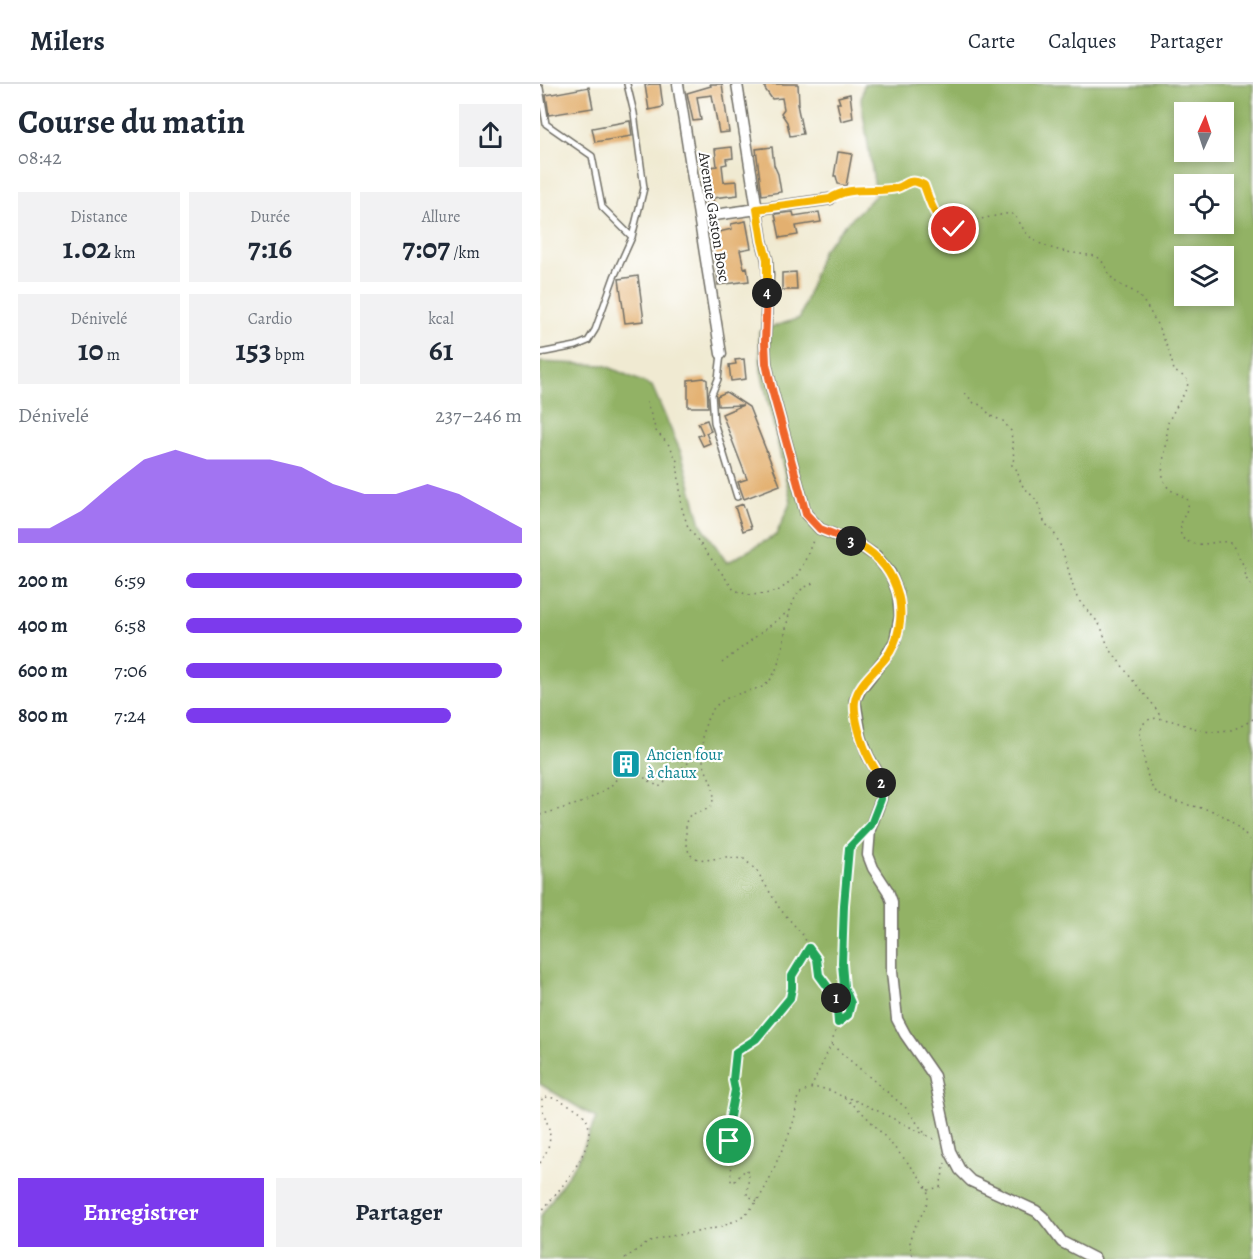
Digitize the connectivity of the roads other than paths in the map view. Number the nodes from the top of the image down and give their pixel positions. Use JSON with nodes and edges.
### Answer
{"nodes":[{"id":1,"x":627,"y":84,"type":"edge"},
{"id":2,"x":678,"y":84,"type":"edge"},
{"id":3,"x":738,"y":84,"type":"edge"},
{"id":4,"x":540,"y":88,"type":"edge"},
{"id":5,"x":830,"y":199,"type":"road end"},
{"id":6,"x":757,"y":209,"type":"junction"},
{"id":7,"x":700,"y":217,"type":"junction"},
{"id":8,"x":632,"y":237,"type":"junction"},
{"id":9,"x":540,"y":353,"type":"edge"},
{"id":10,"x":721,"y":354,"type":"joint"},
{"id":11,"x":737,"y":497,"type":"dead end"},
{"id":12,"x":1095,"y":1259,"type":"edge"}],
"edges":[{"from":1,"to":8,"type":"lane"},
{"from":2,"to":7,"type":"street","name":"Avenue Gaston Bosc"},
{"from":3,"to":6,"type":"street"},
{"from":4,"to":8,"type":"lane"},
{"from":5,"to":6,"type":"street"},
{"from":6,"to":7,"type":"street"},
{"from":6,"to":12,"type":"street"},
{"from":7,"to":10,"type":"street","name":"Avenue Gaston Bosc"},
{"from":8,"to":9,"type":"lane"},
{"from":10,"to":11,"type":"lane"}]}
